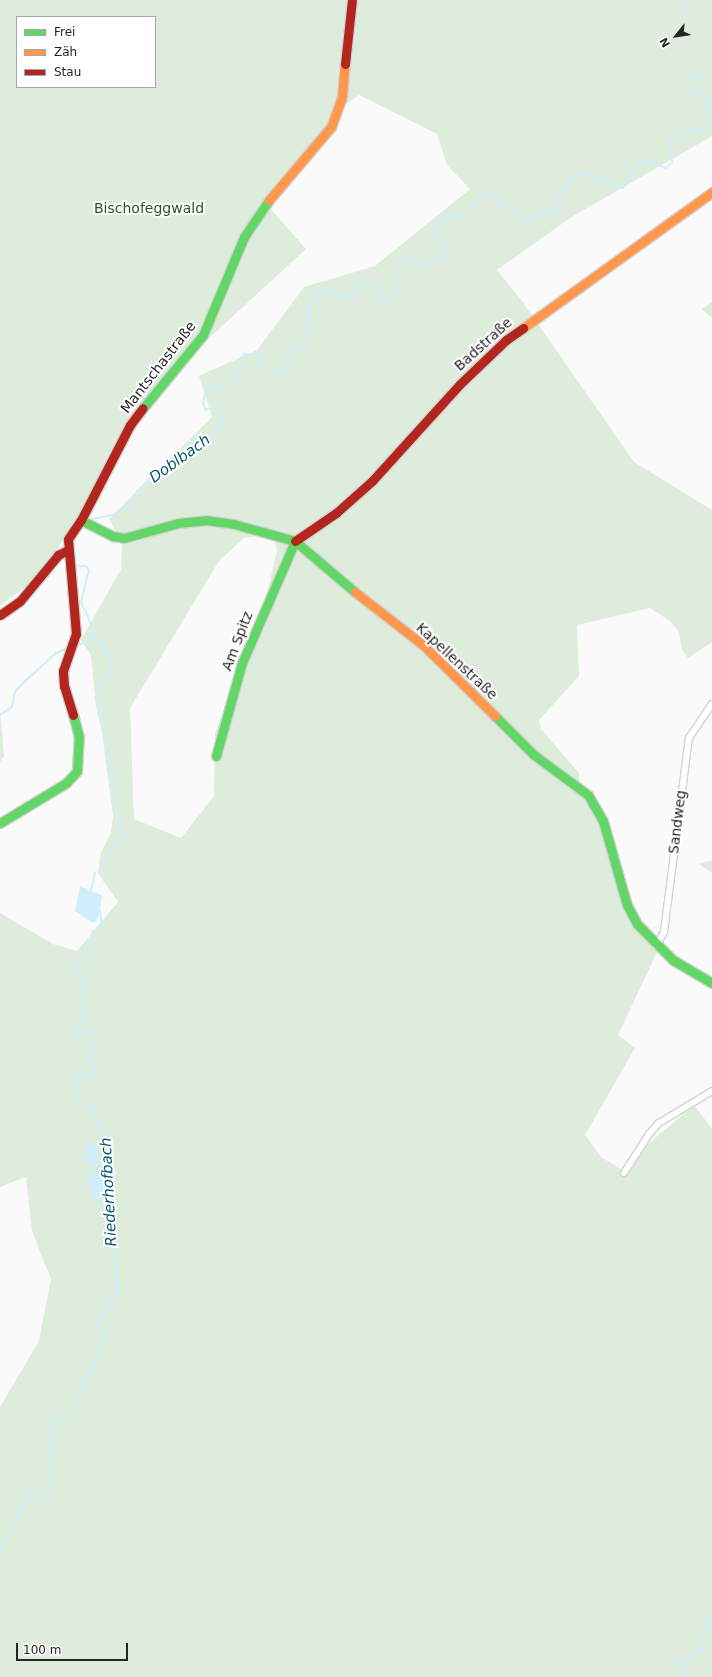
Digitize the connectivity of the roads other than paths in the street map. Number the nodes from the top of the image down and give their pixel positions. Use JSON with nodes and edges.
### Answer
{"nodes":[{"id":1,"x":352,"y":0,"type":"edge"},
{"id":2,"x":712,"y":192,"type":"edge"},
{"id":3,"x":82,"y":520,"type":"junction"},
{"id":4,"x":294,"y":541,"type":"junction"},
{"id":5,"x":68,"y":550,"type":"junction"},
{"id":6,"x":0,"y":615,"type":"edge"},
{"id":7,"x":712,"y":704,"type":"edge"},
{"id":8,"x":216,"y":756,"type":"dead end"},
{"id":9,"x":0,"y":823,"type":"edge"},
{"id":10,"x":656,"y":946,"type":"junction"},
{"id":11,"x":712,"y":983,"type":"edge"},
{"id":12,"x":712,"y":1091,"type":"edge"},
{"id":13,"x":624,"y":1173,"type":"dead end"}],
"edges":[{"from":1,"to":3,"type":"street","name":"Mantschastraße"},
{"from":2,"to":4,"type":"street","name":"Badstraße"},
{"from":3,"to":4,"type":"street","name":"Kapellenstraße"},
{"from":3,"to":5,"type":"street","name":"Mantschastraße"},
{"from":4,"to":8,"type":"street","name":"Am Spitz"},
{"from":4,"to":10,"type":"street","name":"Kapellenstraße"},
{"from":5,"to":6,"type":"street"},
{"from":5,"to":9,"type":"street","name":"Mantschastraße"},
{"from":7,"to":10,"type":"street","name":"Sandweg"},
{"from":10,"to":11,"type":"street","name":"Kapellenstraße"},
{"from":12,"to":13,"type":"street"}]}
